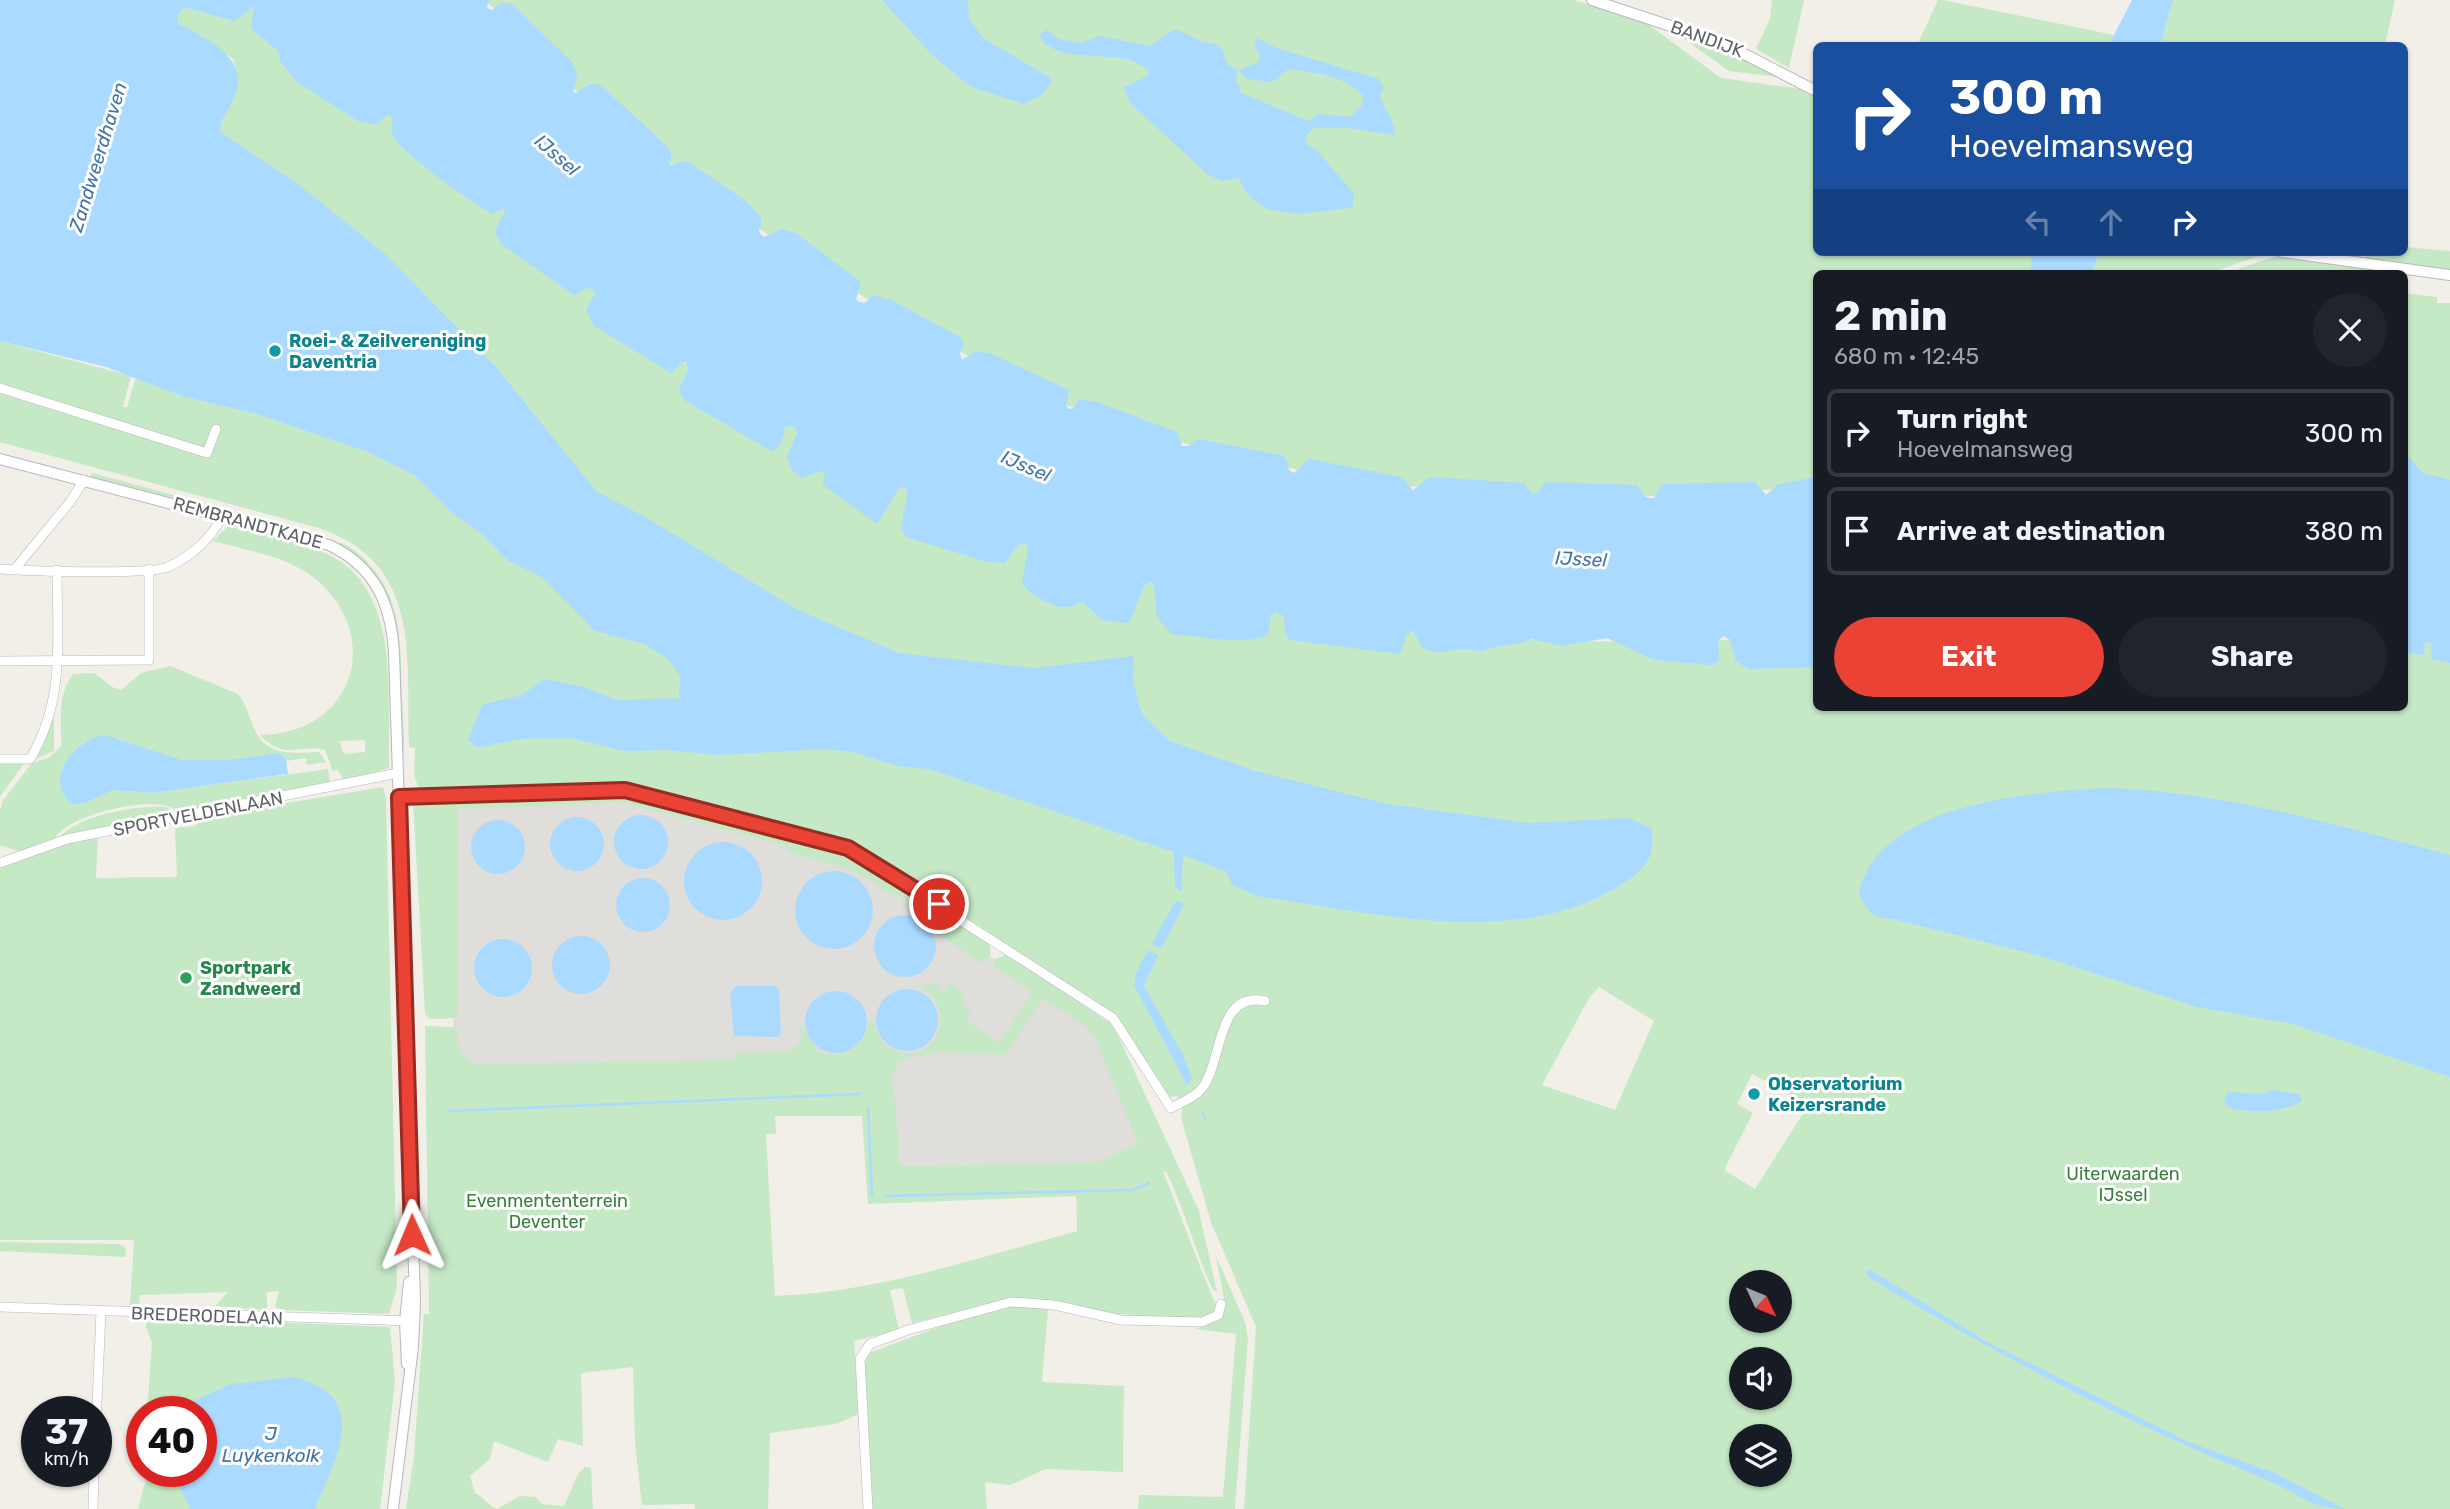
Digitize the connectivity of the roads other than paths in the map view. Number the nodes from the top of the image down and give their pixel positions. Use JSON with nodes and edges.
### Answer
{"nodes":[{"id":1,"x":1592,"y":0,"type":"edge"},
{"id":2,"x":1813,"y":89,"type":"edge"},
{"id":3,"x":2311,"y":256,"type":"edge"},
{"id":4,"x":2450,"y":275,"type":"edge"},
{"id":5,"x":0,"y":388,"type":"edge"},
{"id":6,"x":216,"y":429,"type":"dead end"},
{"id":7,"x":0,"y":459,"type":"edge"},
{"id":8,"x":84,"y":480,"type":"junction"},
{"id":9,"x":222,"y":516,"type":"junction"},
{"id":10,"x":0,"y":569,"type":"edge"},
{"id":11,"x":149,"y":569,"type":"junction"},
{"id":12,"x":14,"y":570,"type":"junction"},
{"id":13,"x":57,"y":570,"type":"junction"},
{"id":14,"x":0,"y":661,"type":"edge"},
{"id":15,"x":57,"y":661,"type":"junction"},
{"id":16,"x":0,"y":759,"type":"edge"},
{"id":17,"x":398,"y":774,"type":"junction"},
{"id":18,"x":399,"y":797,"type":"junction"},
{"id":19,"x":0,"y":863,"type":"edge"},
{"id":20,"x":1265,"y":1001,"type":"dead end"},
{"id":21,"x":1221,"y":1304,"type":"dead end"},
{"id":22,"x":0,"y":1307,"type":"edge"},
{"id":23,"x":101,"y":1312,"type":"junction"},
{"id":24,"x":410,"y":1321,"type":"junction"},
{"id":25,"x":97,"y":1396,"type":"edge"},
{"id":26,"x":94,"y":1487,"type":"edge"},
{"id":27,"x":93,"y":1509,"type":"edge"},
{"id":28,"x":393,"y":1509,"type":"edge"},
{"id":29,"x":868,"y":1509,"type":"edge"}],
"edges":[{"from":1,"to":2,"type":"street","name":"BANDIJK"},
{"from":3,"to":4,"type":"street"},
{"from":5,"to":6,"type":"street"},
{"from":7,"to":8,"type":"street","name":"REMBRANDTKADE"},
{"from":8,"to":9,"type":"street","name":"REMBRANDTKADE"},
{"from":8,"to":12,"type":"street"},
{"from":9,"to":11,"type":"street"},
{"from":9,"to":17,"type":"street","name":"REMBRANDTKADE"},
{"from":10,"to":12,"type":"street"},
{"from":11,"to":13,"type":"street"},
{"from":11,"to":15,"type":"street"},
{"from":12,"to":13,"type":"street"},
{"from":13,"to":15,"type":"street"},
{"from":14,"to":15,"type":"street"},
{"from":15,"to":16,"type":"street"},
{"from":17,"to":18,"type":"street","name":"REMBRANDTKADE"},
{"from":17,"to":19,"type":"street","name":"SPORTVELDENLAAN"},
{"from":18,"to":20,"type":"street"},
{"from":18,"to":24,"type":"street","name":"REMBRANDTKADE"},
{"from":21,"to":29,"type":"street"},
{"from":22,"to":23,"type":"street","name":"BREDERODELAAN"},
{"from":23,"to":24,"type":"street","name":"BREDERODELAAN"},
{"from":23,"to":25,"type":"street"},
{"from":24,"to":28,"type":"street","name":"REMBRANDTKADE"},
{"from":26,"to":27,"type":"street"}]}
